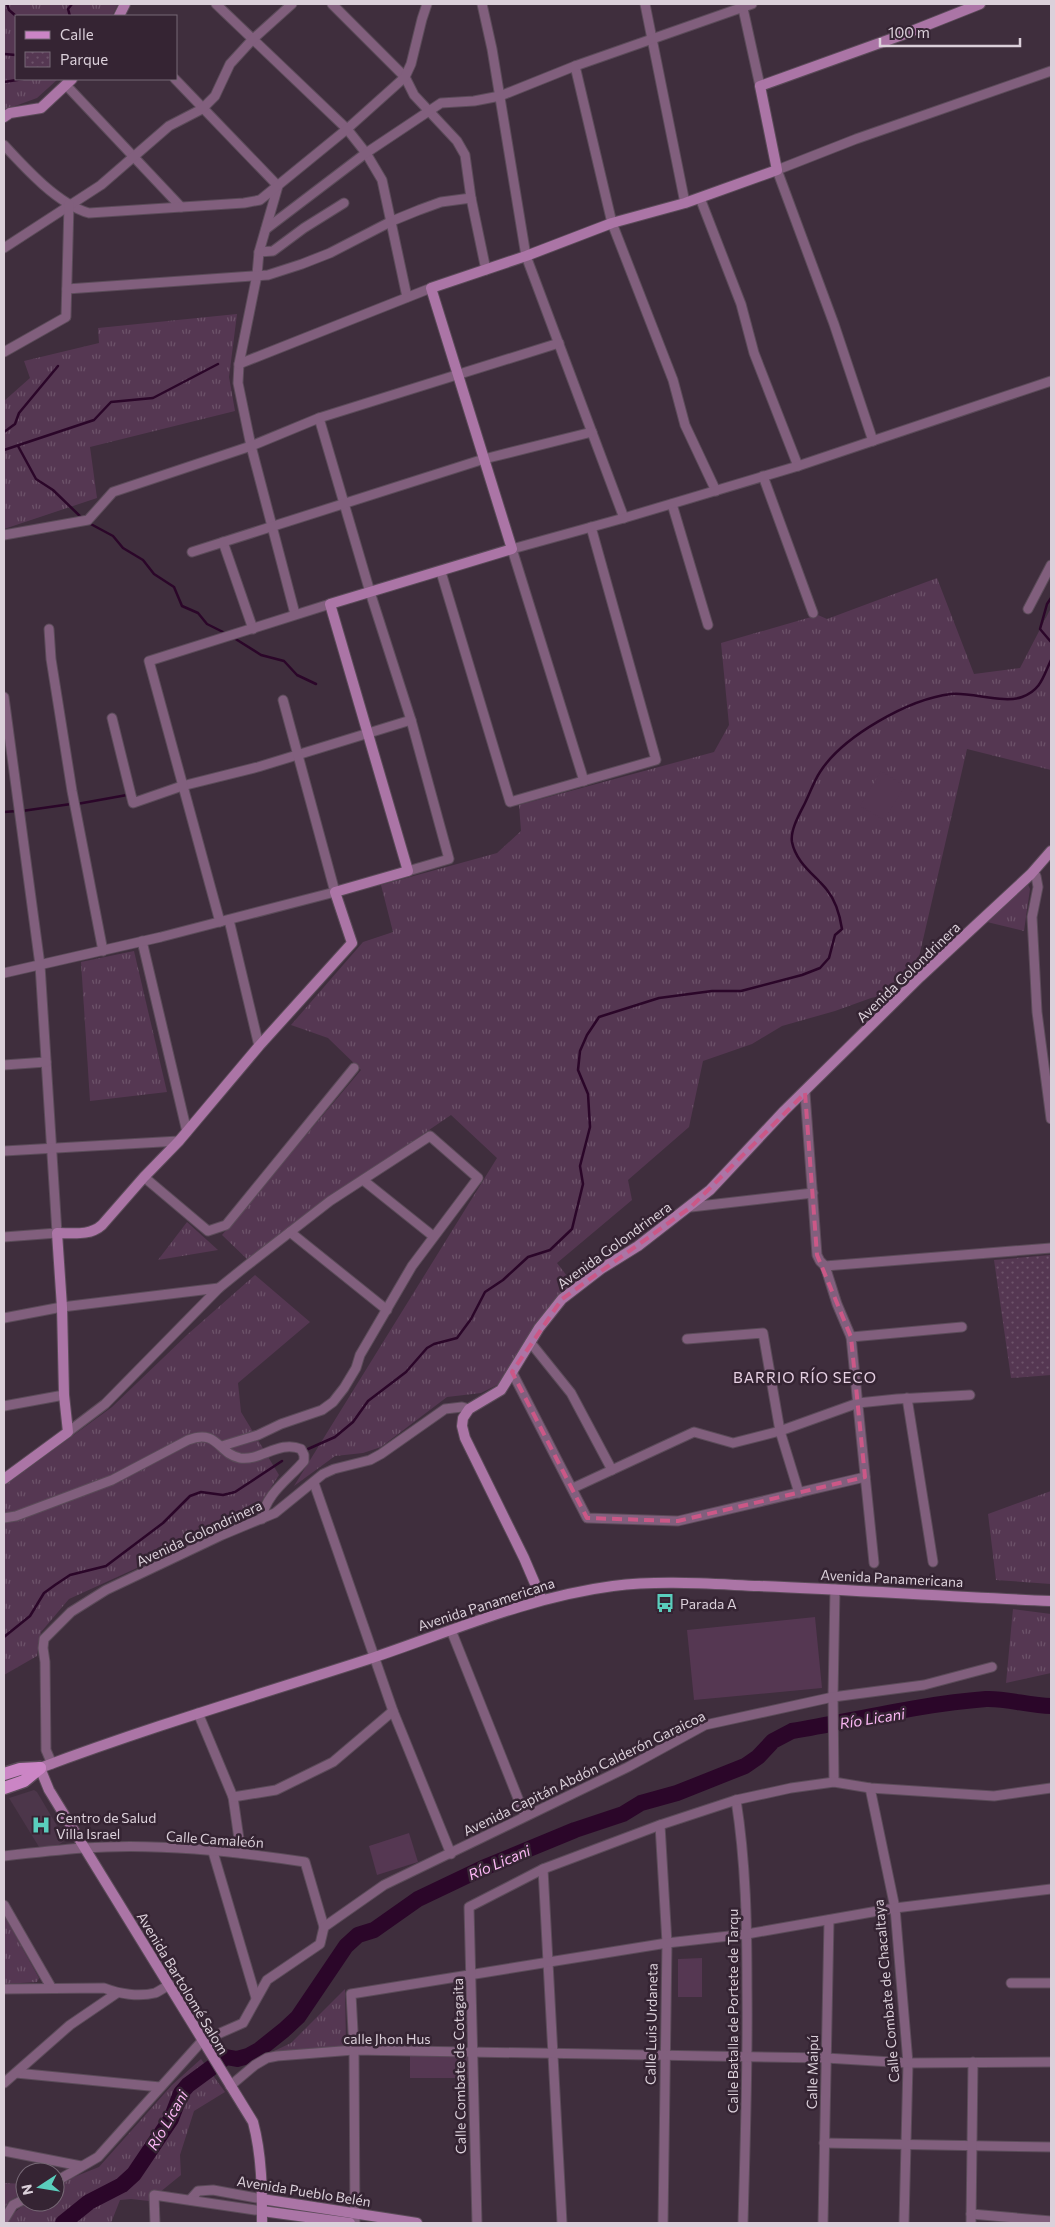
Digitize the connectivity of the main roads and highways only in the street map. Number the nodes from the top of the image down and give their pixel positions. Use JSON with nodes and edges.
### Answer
{"nodes":[{"id":1,"x":4,"y":1774,"type":"edge"},
{"id":2,"x":4,"y":1788,"type":"edge"}],
"edges":[{"from":1,"to":2,"type":"main road","name":"Avenida Panamericana"}]}
